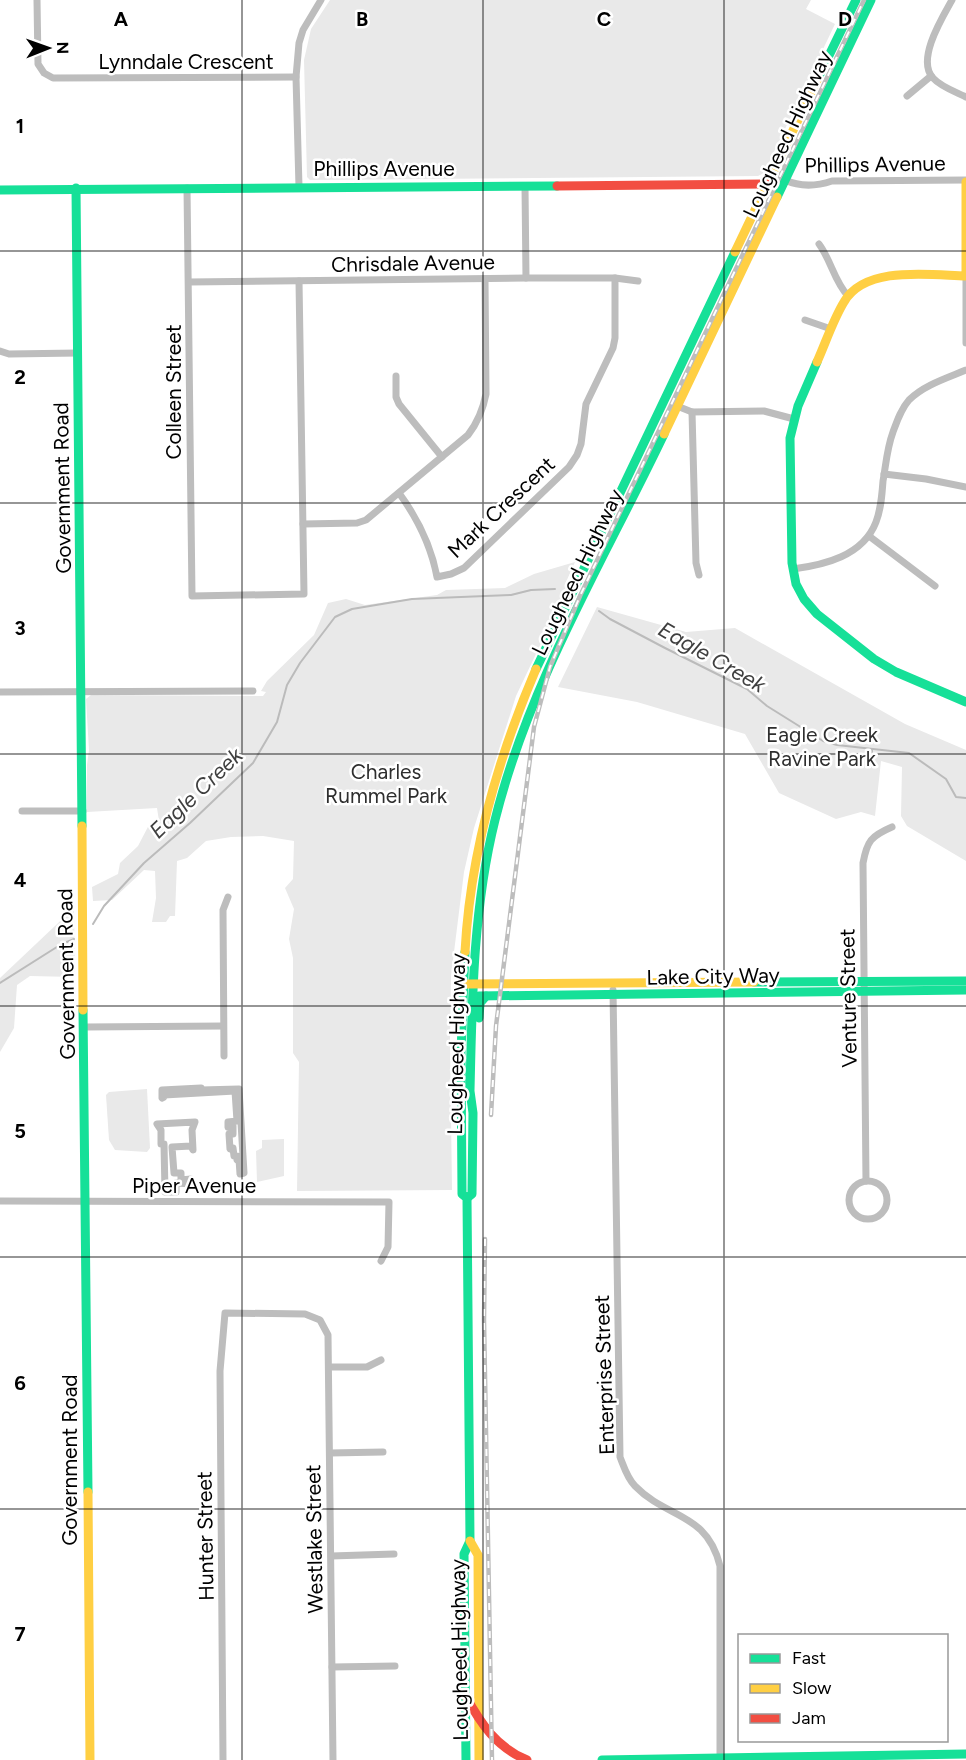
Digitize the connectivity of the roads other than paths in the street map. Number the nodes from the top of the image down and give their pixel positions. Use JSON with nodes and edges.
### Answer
{"nodes":[{"id":1,"x":37,"y":0,"type":"edge"},
{"id":2,"x":321,"y":0,"type":"edge"},
{"id":3,"x":856,"y":0,"type":"edge"},
{"id":4,"x":871,"y":0,"type":"edge"},
{"id":5,"x":952,"y":0,"type":"edge"},
{"id":6,"x":931,"y":76,"type":"junction"},
{"id":7,"x":296,"y":77,"type":"junction"},
{"id":8,"x":907,"y":96,"type":"dead end"},
{"id":9,"x":966,"y":97,"type":"edge"},
{"id":10,"x":785,"y":180,"type":"junction"},
{"id":11,"x":966,"y":181,"type":"edge"},
{"id":12,"x":769,"y":184,"type":"junction"},
{"id":13,"x":525,"y":186,"type":"junction"},
{"id":14,"x":299,"y":187,"type":"junction"},
{"id":15,"x":187,"y":188,"type":"junction"},
{"id":16,"x":76,"y":189,"type":"junction"},
{"id":17,"x":0,"y":190,"type":"edge"},
{"id":18,"x":819,"y":244,"type":"dead end"},
{"id":19,"x":966,"y":276,"type":"edge"},
{"id":20,"x":526,"y":278,"type":"junction"},
{"id":21,"x":615,"y":278,"type":"junction"},
{"id":22,"x":485,"y":279,"type":"junction"},
{"id":23,"x":299,"y":281,"type":"junction"},
{"id":24,"x":638,"y":281,"type":"dead end"},
{"id":25,"x":189,"y":282,"type":"junction"},
{"id":26,"x":848,"y":296,"type":"junction"},
{"id":27,"x":806,"y":320,"type":"dead end"},
{"id":28,"x":831,"y":328,"type":"junction"},
{"id":29,"x":966,"y":343,"type":"edge"},
{"id":30,"x":0,"y":351,"type":"edge"},
{"id":31,"x":78,"y":353,"type":"junction"},
{"id":32,"x":966,"y":370,"type":"edge"},
{"id":33,"x":396,"y":376,"type":"dead end"},
{"id":34,"x":677,"y":406,"type":"junction"},
{"id":35,"x":692,"y":412,"type":"junction"},
{"id":36,"x":794,"y":419,"type":"junction"},
{"id":37,"x":442,"y":457,"type":"junction"},
{"id":38,"x":884,"y":474,"type":"junction"},
{"id":39,"x":966,"y":487,"type":"edge"},
{"id":40,"x":399,"y":493,"type":"junction"},
{"id":41,"x":303,"y":524,"type":"junction"},
{"id":42,"x":869,"y":536,"type":"junction"},
{"id":43,"x":793,"y":569,"type":"junction"},
{"id":44,"x":699,"y":575,"type":"dead end"},
{"id":45,"x":936,"y":586,"type":"dead end"},
{"id":46,"x":81,"y":691,"type":"junction"},
{"id":47,"x":253,"y":691,"type":"dead end"},
{"id":48,"x":0,"y":692,"type":"edge"},
{"id":49,"x":966,"y":702,"type":"edge"},
{"id":50,"x":22,"y":811,"type":"dead end"},
{"id":51,"x":83,"y":811,"type":"junction"},
{"id":52,"x":891,"y":827,"type":"dead end"},
{"id":53,"x":228,"y":897,"type":"dead end"},
{"id":54,"x":966,"y":981,"type":"edge"},
{"id":55,"x":865,"y":982,"type":"junction"},
{"id":56,"x":462,"y":984,"type":"junction"},
{"id":57,"x":473,"y":984,"type":"junction"},
{"id":58,"x":612,"y":984,"type":"junction"},
{"id":59,"x":966,"y":990,"type":"edge"},
{"id":60,"x":865,"y":992,"type":"junction"},
{"id":61,"x":614,"y":995,"type":"junction"},
{"id":62,"x":461,"y":996,"type":"junction"},
{"id":63,"x":473,"y":996,"type":"junction"},
{"id":64,"x":486,"y":996,"type":"junction"},
{"id":65,"x":223,"y":1026,"type":"junction"},
{"id":66,"x":85,"y":1027,"type":"junction"},
{"id":67,"x":224,"y":1056,"type":"dead end"},
{"id":68,"x":239,"y":1089,"type":"joint"},
{"id":69,"x":473,"y":1113,"type":"junction"},
{"id":70,"x":195,"y":1122,"type":"joint"},
{"id":71,"x":866,"y":1181,"type":"junction"},
{"id":72,"x":467,"y":1198,"type":"junction"},
{"id":73,"x":0,"y":1201,"type":"edge"},
{"id":74,"x":86,"y":1201,"type":"junction"},
{"id":75,"x":381,"y":1261,"type":"dead end"},
{"id":76,"x":225,"y":1313,"type":"joint"},
{"id":77,"x":381,"y":1360,"type":"dead end"},
{"id":78,"x":329,"y":1367,"type":"junction"},
{"id":79,"x":383,"y":1452,"type":"dead end"},
{"id":80,"x":330,"y":1453,"type":"junction"},
{"id":81,"x":470,"y":1541,"type":"junction"},
{"id":82,"x":394,"y":1554,"type":"dead end"},
{"id":83,"x":331,"y":1556,"type":"junction"},
{"id":84,"x":395,"y":1666,"type":"dead end"},
{"id":85,"x":332,"y":1667,"type":"junction"},
{"id":86,"x":465,"y":1695,"type":"junction"},
{"id":87,"x":479,"y":1720,"type":"junction"},
{"id":88,"x":966,"y":1754,"type":"edge"},
{"id":89,"x":720,"y":1758,"type":"junction"},
{"id":90,"x":888,"y":1758,"type":"edge"},
{"id":91,"x":90,"y":1760,"type":"edge"},
{"id":92,"x":223,"y":1760,"type":"edge"},
{"id":93,"x":333,"y":1760,"type":"edge"},
{"id":94,"x":466,"y":1760,"type":"edge"},
{"id":95,"x":479,"y":1760,"type":"edge"},
{"id":96,"x":527,"y":1760,"type":"edge"},
{"id":97,"x":602,"y":1760,"type":"edge"}],
"edges":[{"from":1,"to":7,"type":"street","name":"Lynndale Crescent"},
{"from":2,"to":7,"type":"street"},
{"from":3,"to":12,"type":"street","name":"Lougheed Highway"},
{"from":4,"to":10,"type":"street","name":"Lougheed Highway"},
{"from":5,"to":6,"type":"street"},
{"from":6,"to":8,"type":"street"},
{"from":6,"to":9,"type":"street"},
{"from":7,"to":14,"type":"street"},
{"from":10,"to":11,"type":"street","name":"Phillips Avenue"},
{"from":10,"to":34,"type":"street","name":"Lougheed Highway"},
{"from":11,"to":19,"type":"street"},
{"from":12,"to":13,"type":"street","name":"Phillips Avenue"},
{"from":12,"to":56,"type":"street","name":"Lougheed Highway"},
{"from":13,"to":14,"type":"street","name":"Phillips Avenue"},
{"from":13,"to":20,"type":"street"},
{"from":14,"to":15,"type":"street","name":"Phillips Avenue"},
{"from":15,"to":16,"type":"street","name":"Phillips Avenue"},
{"from":15,"to":25,"type":"street","name":"Colleen Street"},
{"from":16,"to":17,"type":"street","name":"Phillips Avenue"},
{"from":16,"to":31,"type":"street","name":"Government Road"},
{"from":18,"to":26,"type":"street"},
{"from":19,"to":26,"type":"street"},
{"from":19,"to":29,"type":"street"},
{"from":20,"to":21,"type":"street","name":"Chrisdale Avenue"},
{"from":20,"to":22,"type":"street","name":"Chrisdale Avenue"},
{"from":21,"to":24,"type":"street","name":"Chrisdale Avenue"},
{"from":21,"to":40,"type":"street","name":"Mark Crescent"},
{"from":22,"to":23,"type":"street","name":"Chrisdale Avenue"},
{"from":22,"to":37,"type":"street"},
{"from":23,"to":25,"type":"street","name":"Chrisdale Avenue"},
{"from":23,"to":41,"type":"street"},
{"from":25,"to":41,"type":"street","name":"Colleen Street"},
{"from":26,"to":28,"type":"street"},
{"from":27,"to":28,"type":"street"},
{"from":28,"to":36,"type":"street"},
{"from":30,"to":31,"type":"street"},
{"from":31,"to":46,"type":"street","name":"Government Road"},
{"from":32,"to":38,"type":"street"},
{"from":33,"to":37,"type":"street"},
{"from":34,"to":35,"type":"street"},
{"from":34,"to":57,"type":"street","name":"Lougheed Highway"},
{"from":35,"to":36,"type":"street"},
{"from":35,"to":44,"type":"street"},
{"from":36,"to":43,"type":"street"},
{"from":37,"to":40,"type":"street"},
{"from":38,"to":39,"type":"street"},
{"from":38,"to":42,"type":"street"},
{"from":40,"to":41,"type":"street"},
{"from":42,"to":43,"type":"street"},
{"from":42,"to":45,"type":"street"},
{"from":43,"to":49,"type":"street"},
{"from":46,"to":47,"type":"street"},
{"from":46,"to":48,"type":"street"},
{"from":46,"to":51,"type":"street","name":"Government Road"},
{"from":50,"to":51,"type":"street"},
{"from":51,"to":66,"type":"street","name":"Government Road"},
{"from":52,"to":55,"type":"street","name":"Venture Street"},
{"from":53,"to":65,"type":"street"},
{"from":54,"to":55,"type":"street","name":"Lake City Way"},
{"from":55,"to":58,"type":"street","name":"Lake City Way"},
{"from":55,"to":60,"type":"street","name":"Venture Street"},
{"from":56,"to":57,"type":"street","name":"Lake City Way"},
{"from":56,"to":62,"type":"street","name":"Lougheed Highway"},
{"from":57,"to":58,"type":"street","name":"Lake City Way"},
{"from":57,"to":63,"type":"street","name":"Lougheed Highway"},
{"from":58,"to":61,"type":"street","name":"Enterprise Street"},
{"from":59,"to":60,"type":"street","name":"Lake City Way"},
{"from":60,"to":61,"type":"street","name":"Lake City Way"},
{"from":60,"to":71,"type":"street","name":"Venture Street"},
{"from":61,"to":64,"type":"street","name":"Lake City Way"},
{"from":61,"to":89,"type":"street","name":"Enterprise Street"},
{"from":62,"to":63,"type":"street","name":"Lake City Way"},
{"from":62,"to":72,"type":"street","name":"Lougheed Highway"},
{"from":63,"to":64,"type":"street","name":"Lake City Way"},
{"from":63,"to":69,"type":"street","name":"Lougheed Highway"},
{"from":64,"to":69,"type":"street"},
{"from":65,"to":66,"type":"street"},
{"from":65,"to":67,"type":"street"},
{"from":66,"to":74,"type":"street","name":"Government Road"},
{"from":68,"to":68,"type":"street"},
{"from":69,"to":72,"type":"street","name":"Lougheed Highway"},
{"from":70,"to":70,"type":"street"},
{"from":71,"to":71,"type":"street"},
{"from":72,"to":81,"type":"street","name":"Lougheed Highway"},
{"from":73,"to":74,"type":"street","name":"Piper Avenue"},
{"from":74,"to":75,"type":"street","name":"Piper Avenue"},
{"from":74,"to":91,"type":"street","name":"Government Road"},
{"from":76,"to":78,"type":"street","name":"Westlake Street"},
{"from":76,"to":92,"type":"street","name":"Hunter Street"},
{"from":77,"to":78,"type":"street"},
{"from":78,"to":80,"type":"street","name":"Westlake Street"},
{"from":79,"to":80,"type":"street"},
{"from":80,"to":83,"type":"street","name":"Westlake Street"},
{"from":81,"to":86,"type":"street","name":"Lougheed Highway"},
{"from":81,"to":87,"type":"street","name":"Lougheed Highway"},
{"from":82,"to":83,"type":"street"},
{"from":83,"to":85,"type":"street","name":"Westlake Street"},
{"from":84,"to":85,"type":"street"},
{"from":85,"to":93,"type":"street","name":"Westlake Street"},
{"from":86,"to":87,"type":"street"},
{"from":86,"to":94,"type":"street","name":"Lougheed Highway"},
{"from":87,"to":95,"type":"street","name":"Lougheed Highway"},
{"from":87,"to":96,"type":"street"},
{"from":88,"to":90,"type":"street"},
{"from":89,"to":90,"type":"street"},
{"from":89,"to":97,"type":"street"}]}
